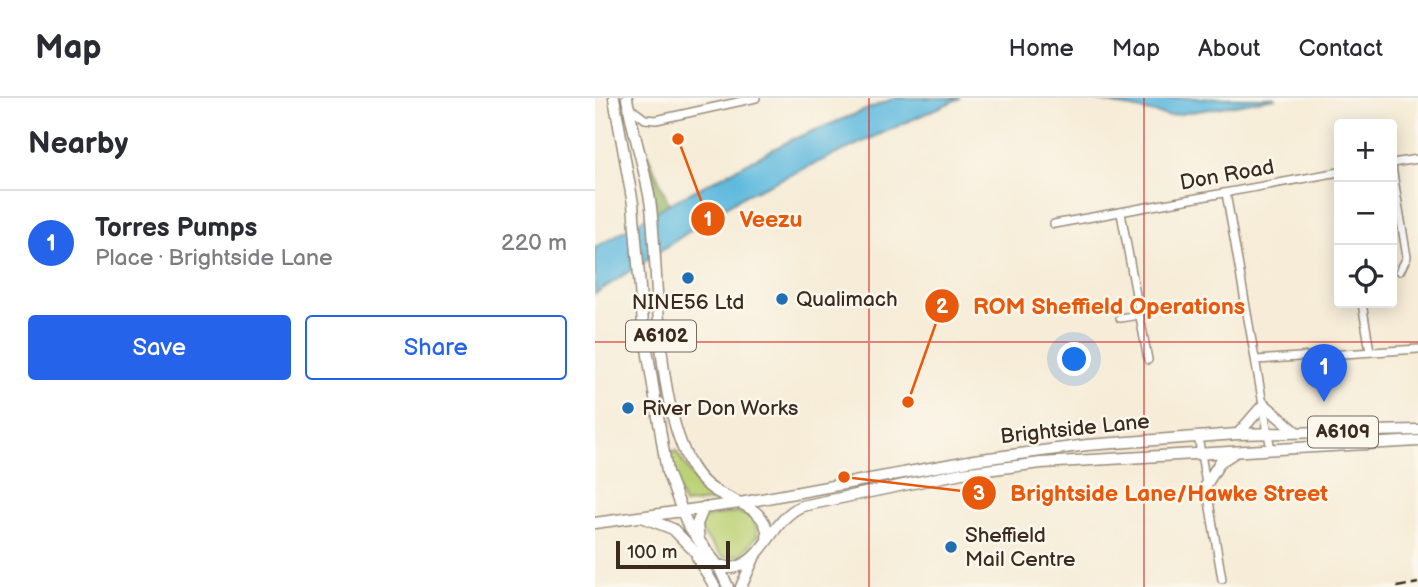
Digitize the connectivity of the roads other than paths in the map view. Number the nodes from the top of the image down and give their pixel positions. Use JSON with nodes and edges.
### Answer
{"nodes":[{"id":1,"x":614,"y":98,"type":"edge"},
{"id":2,"x":756,"y":98,"type":"edge"},
{"id":3,"x":627,"y":102,"type":"edge"},
{"id":4,"x":1418,"y":159,"type":"edge"},
{"id":5,"x":1397,"y":164,"type":"edge"},
{"id":6,"x":1334,"y":173,"type":"edge"},
{"id":7,"x":1395,"y":182,"type":"edge"},
{"id":8,"x":1226,"y":193,"type":"junction"},
{"id":9,"x":1121,"y":213,"type":"junction"},
{"id":10,"x":1054,"y":224,"type":"dead end"},
{"id":11,"x":1400,"y":271,"type":"dead end"},
{"id":12,"x":1363,"y":308,"type":"edge"},
{"id":13,"x":1139,"y":315,"type":"junction"},
{"id":14,"x":1120,"y":318,"type":"dead end"},
{"id":15,"x":1418,"y":349,"type":"edge"},
{"id":16,"x":1370,"y":351,"type":"junction"},
{"id":17,"x":1148,"y":360,"type":"dead end"},
{"id":18,"x":1256,"y":360,"type":"junction"},
{"id":19,"x":1264,"y":404,"type":"junction"},
{"id":20,"x":1418,"y":430,"type":"edge"},
{"id":21,"x":1296,"y":432,"type":"junction"},
{"id":22,"x":1269,"y":433,"type":"junction"},
{"id":23,"x":1237,"y":434,"type":"junction"},
{"id":24,"x":1198,"y":436,"type":"junction"},
{"id":25,"x":1418,"y":441,"type":"edge"},
{"id":26,"x":1271,"y":450,"type":"junction"},
{"id":27,"x":1238,"y":451,"type":"junction"},
{"id":28,"x":1200,"y":453,"type":"junction"},
{"id":29,"x":1206,"y":485,"type":"junction"},
{"id":30,"x":740,"y":503,"type":"junction"},
{"id":31,"x":704,"y":507,"type":"junction"},
{"id":32,"x":680,"y":509,"type":"junction"},
{"id":33,"x":641,"y":517,"type":"junction"},
{"id":34,"x":595,"y":523,"type":"edge"},
{"id":35,"x":767,"y":540,"type":"junction"},
{"id":36,"x":699,"y":542,"type":"junction"},
{"id":37,"x":696,"y":554,"type":"junction"},
{"id":38,"x":756,"y":555,"type":"junction"},
{"id":39,"x":719,"y":567,"type":"junction"},
{"id":40,"x":1222,"y":579,"type":"dead end"},
{"id":41,"x":715,"y":587,"type":"edge"},
{"id":42,"x":728,"y":587,"type":"edge"},
{"id":43,"x":741,"y":587,"type":"edge"}],
"edges":[{"from":1,"to":32,"type":"main road","number":"A6102"},
{"from":2,"to":3,"type":"street"},
{"from":3,"to":30,"type":"main road","number":"A6102"},
{"from":4,"to":5,"type":"street"},
{"from":6,"to":8,"type":"street","name":"Don Road"},
{"from":7,"to":11,"type":"street"},
{"from":8,"to":9,"type":"street","name":"Don Road"},
{"from":8,"to":18,"type":"street"},
{"from":9,"to":10,"type":"street","name":"Don Road"},
{"from":9,"to":13,"type":"street"},
{"from":12,"to":16,"type":"street"},
{"from":13,"to":14,"type":"street"},
{"from":13,"to":17,"type":"street"},
{"from":15,"to":16,"type":"street"},
{"from":16,"to":18,"type":"street"},
{"from":18,"to":19,"type":"street"},
{"from":19,"to":21,"type":"main road"},
{"from":19,"to":22,"type":"street"},
{"from":19,"to":23,"type":"main road"},
{"from":20,"to":21,"type":"main road","name":"Brightside Lane","number":"A6109"},
{"from":21,"to":22,"type":"main road","name":"Brightside Lane","number":"A6109"},
{"from":22,"to":23,"type":"main road","name":"Brightside Lane","number":"A6109"},
{"from":22,"to":26,"type":"street"},
{"from":23,"to":24,"type":"main road","name":"Brightside Lane","number":"A6109"},
{"from":24,"to":28,"type":"street"},
{"from":24,"to":30,"type":"main road","name":"Brightside Lane","number":"A6109"},
{"from":25,"to":26,"type":"main road","name":"Brightside Lane","number":"A6109"},
{"from":26,"to":27,"type":"main road","name":"Brightside Lane","number":"A6109"},
{"from":27,"to":28,"type":"main road","name":"Brightside Lane","number":"A6109"},
{"from":27,"to":29,"type":"main road"},
{"from":28,"to":29,"type":"street"},
{"from":28,"to":35,"type":"main road","name":"Brightside Lane","number":"A6109"},
{"from":29,"to":40,"type":"street"},
{"from":30,"to":31,"type":"main road"},
{"from":30,"to":35,"type":"main road"},
{"from":31,"to":32,"type":"main road"},
{"from":31,"to":36,"type":"main road"},
{"from":32,"to":33,"type":"main road"},
{"from":32,"to":36,"type":"main road","number":"A6102"},
{"from":33,"to":34,"type":"main road"},
{"from":33,"to":37,"type":"main road"},
{"from":35,"to":38,"type":"main road"},
{"from":36,"to":39,"type":"main road"},
{"from":37,"to":39,"type":"main road"},
{"from":37,"to":41,"type":"main road"},
{"from":38,"to":39,"type":"main road"},
{"from":38,"to":43,"type":"main road"},
{"from":39,"to":42,"type":"main road"}]}
